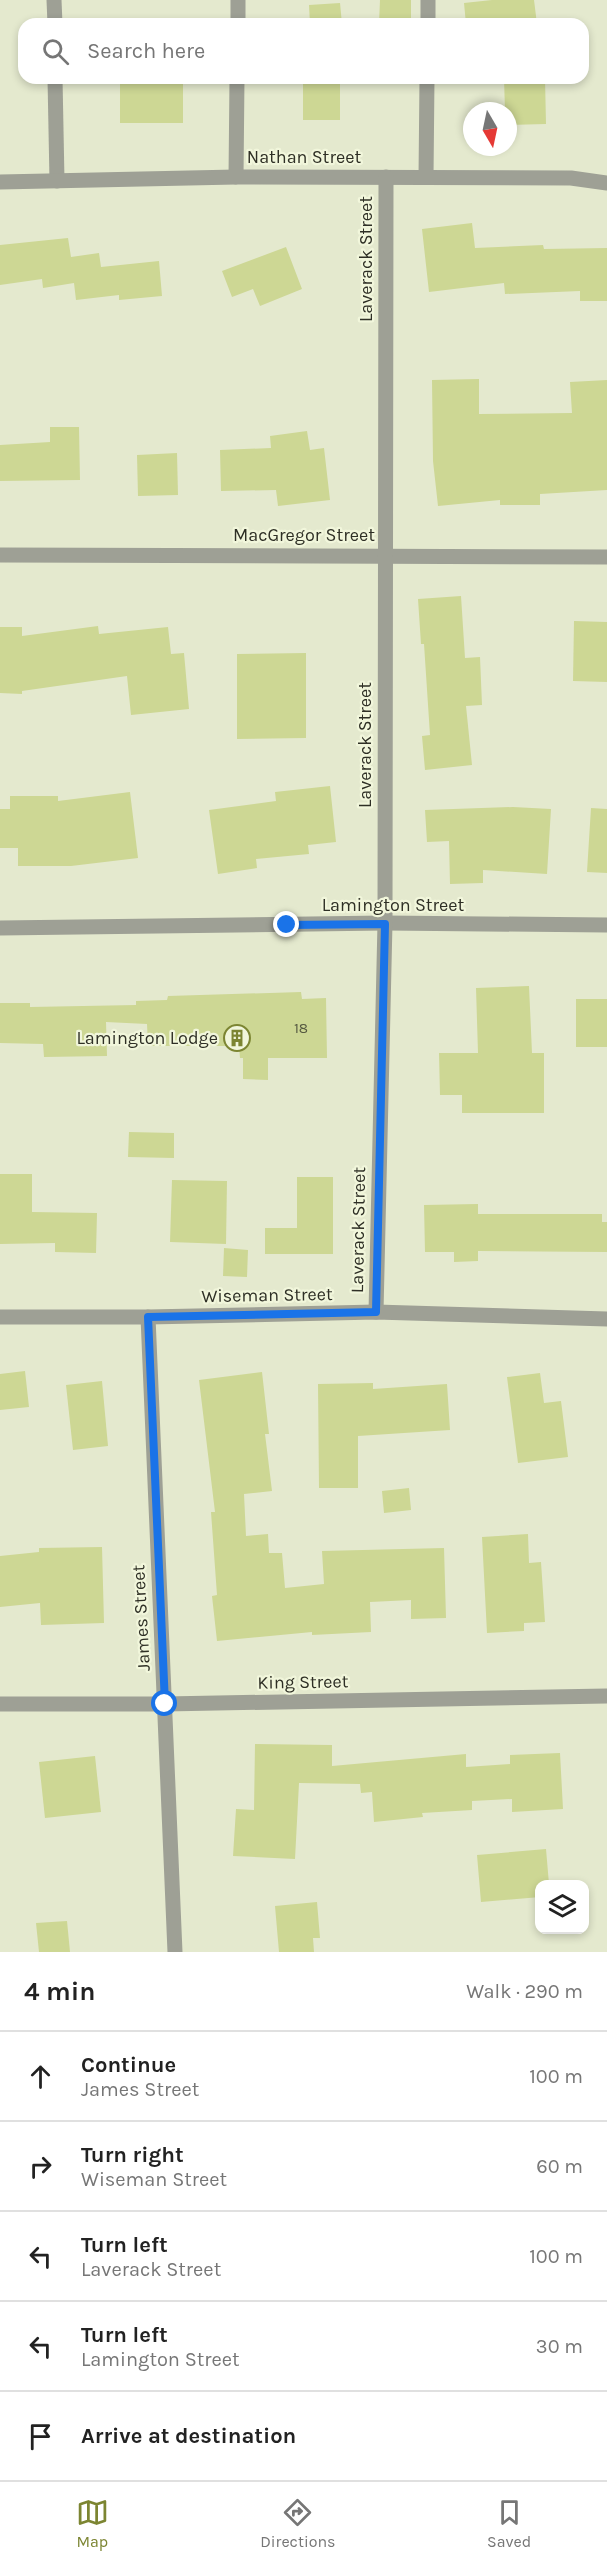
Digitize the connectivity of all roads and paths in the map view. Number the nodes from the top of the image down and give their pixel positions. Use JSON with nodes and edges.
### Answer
{"nodes":[{"id":1,"x":54,"y":0,"type":"edge"},
{"id":2,"x":238,"y":0,"type":"edge"},
{"id":3,"x":428,"y":0,"type":"edge"},
{"id":4,"x":55,"y":18,"type":"edge"},
{"id":5,"x":238,"y":18,"type":"edge"},
{"id":6,"x":428,"y":18,"type":"edge"},
{"id":7,"x":55,"y":84,"type":"edge"},
{"id":8,"x":237,"y":84,"type":"edge"},
{"id":9,"x":427,"y":84,"type":"edge"},
{"id":10,"x":236,"y":177,"type":"junction"},
{"id":11,"x":387,"y":177,"type":"junction"},
{"id":12,"x":426,"y":177,"type":"junction"},
{"id":13,"x":57,"y":181,"type":"junction"},
{"id":14,"x":0,"y":182,"type":"edge"},
{"id":15,"x":607,"y":183,"type":"edge"},
{"id":16,"x":0,"y":555,"type":"edge"},
{"id":17,"x":384,"y":555,"type":"junction"},
{"id":18,"x":607,"y":557,"type":"edge"},
{"id":19,"x":385,"y":924,"type":"junction"},
{"id":20,"x":607,"y":925,"type":"edge"},
{"id":21,"x":0,"y":928,"type":"edge"},
{"id":22,"x":376,"y":1312,"type":"junction"},
{"id":23,"x":0,"y":1317,"type":"edge"},
{"id":24,"x":148,"y":1317,"type":"junction"},
{"id":25,"x":607,"y":1319,"type":"edge"},
{"id":26,"x":607,"y":1696,"type":"edge"},
{"id":27,"x":0,"y":1704,"type":"edge"},
{"id":28,"x":165,"y":1704,"type":"junction"},
{"id":29,"x":175,"y":1952,"type":"edge"}],
"edges":[{"from":1,"to":4,"type":"street"},
{"from":2,"to":5,"type":"street"},
{"from":3,"to":6,"type":"street"},
{"from":7,"to":13,"type":"street"},
{"from":8,"to":10,"type":"street"},
{"from":9,"to":12,"type":"street"},
{"from":10,"to":11,"type":"street","name":"Nathan Street"},
{"from":10,"to":13,"type":"street","name":"Nathan Street"},
{"from":11,"to":12,"type":"street","name":"Nathan Street"},
{"from":11,"to":17,"type":"street","name":"Laverack Street"},
{"from":12,"to":15,"type":"street","name":"Nathan Street"},
{"from":13,"to":14,"type":"street","name":"Nathan Street"},
{"from":16,"to":17,"type":"street","name":"MacGregor Street"},
{"from":17,"to":18,"type":"street","name":"MacGregor Street"},
{"from":17,"to":19,"type":"street","name":"Laverack Street"},
{"from":19,"to":20,"type":"street","name":"Lamington Street"},
{"from":19,"to":21,"type":"street","name":"Lamington Street"},
{"from":19,"to":22,"type":"street","name":"Laverack Street"},
{"from":22,"to":24,"type":"street","name":"Wiseman Street"},
{"from":22,"to":25,"type":"street","name":"Wiseman Street"},
{"from":23,"to":24,"type":"street","name":"Wiseman Street"},
{"from":24,"to":28,"type":"street","name":"James Street"},
{"from":26,"to":28,"type":"street","name":"King Street"},
{"from":27,"to":28,"type":"street","name":"King Street"},
{"from":28,"to":29,"type":"street","name":"James Street"}]}
